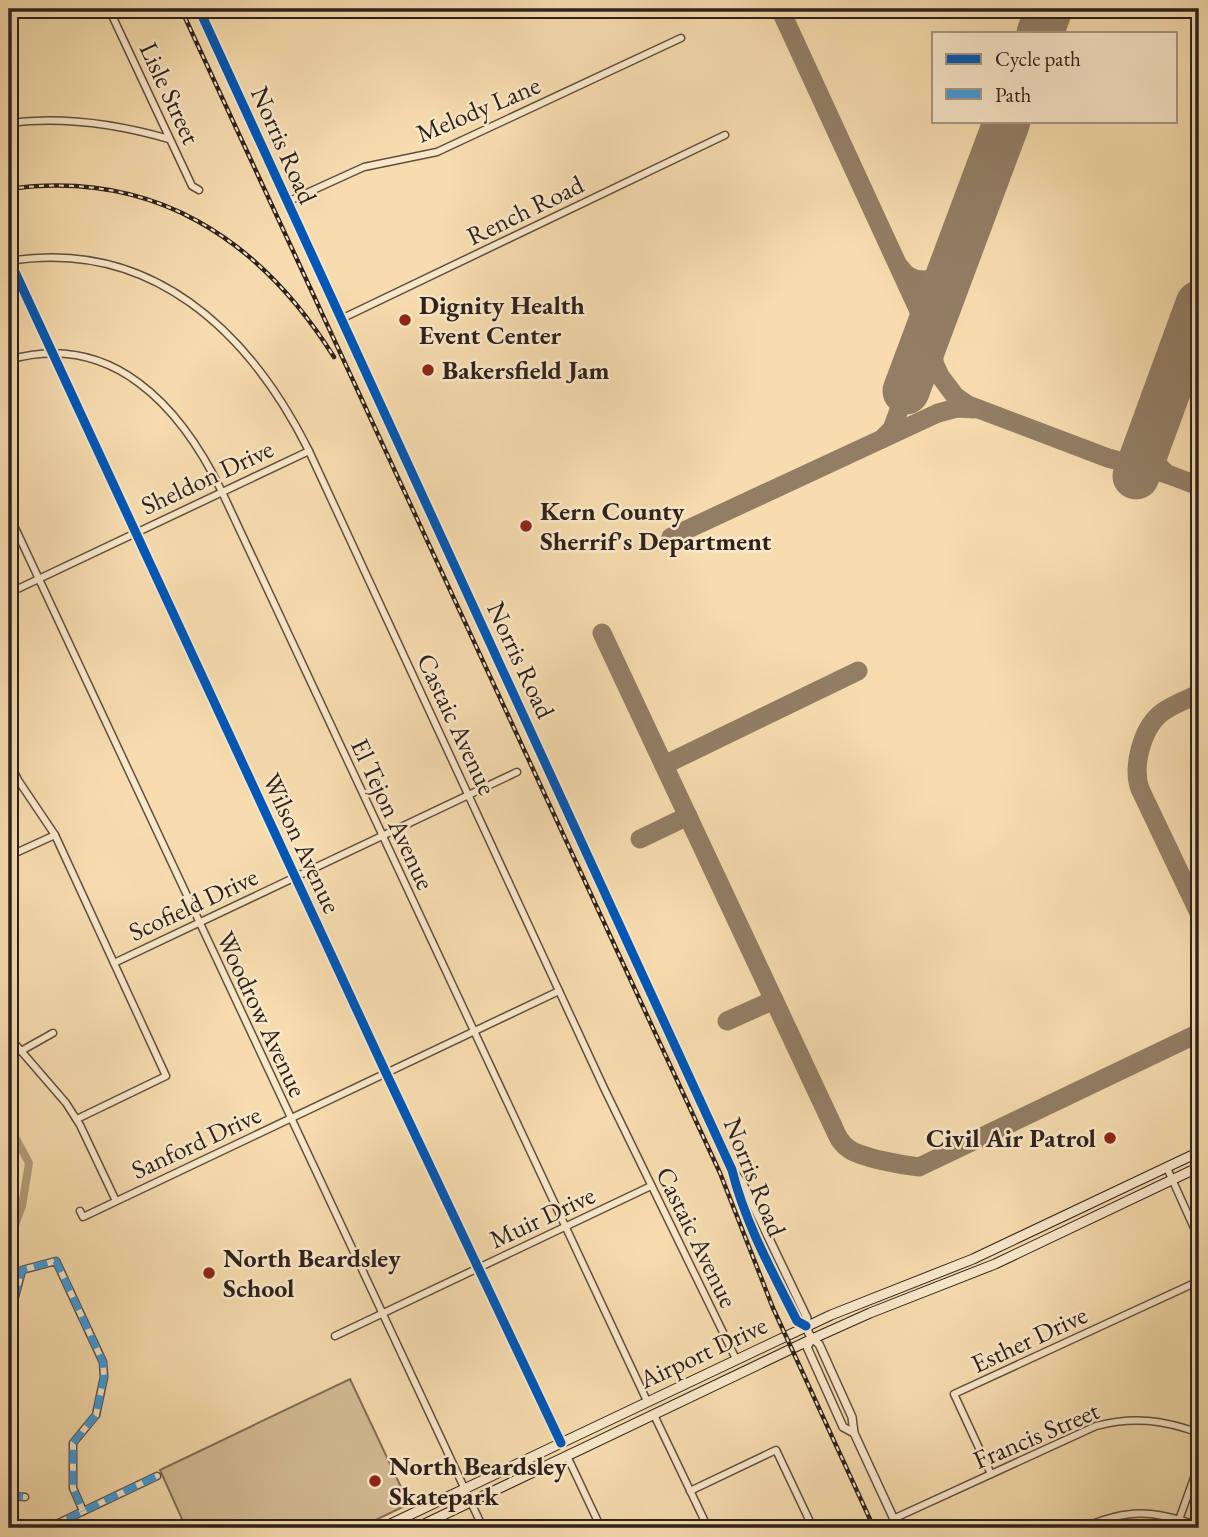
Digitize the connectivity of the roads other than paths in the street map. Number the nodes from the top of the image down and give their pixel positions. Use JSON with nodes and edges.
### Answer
{"nodes":[{"id":1,"x":14,"y":9,"type":"edge"},
{"id":2,"x":109,"y":9,"type":"edge"},
{"id":3,"x":199,"y":9,"type":"edge"},
{"id":4,"x":9,"y":26,"type":"edge"},
{"id":5,"x":681,"y":38,"type":"dead end"},
{"id":6,"x":9,"y":123,"type":"edge"},
{"id":7,"x":725,"y":135,"type":"dead end"},
{"id":8,"x":170,"y":139,"type":"junction"},
{"id":9,"x":200,"y":190,"type":"dead end"},
{"id":10,"x":287,"y":202,"type":"junction"},
{"id":11,"x":9,"y":260,"type":"edge"},
{"id":12,"x":341,"y":319,"type":"junction"},
{"id":13,"x":52,"y":353,"type":"junction"},
{"id":14,"x":9,"y":360,"type":"edge"},
{"id":15,"x":309,"y":451,"type":"junction"},
{"id":16,"x":222,"y":492,"type":"junction"},
{"id":17,"x":9,"y":515,"type":"edge"},
{"id":18,"x":135,"y":533,"type":"junction"},
{"id":19,"x":38,"y":579,"type":"junction"},
{"id":20,"x":9,"y":593,"type":"edge"},
{"id":21,"x":9,"y":761,"type":"edge"},
{"id":22,"x":517,"y":772,"type":"dead end"},
{"id":23,"x":469,"y":795,"type":"junction"},
{"id":24,"x":55,"y":835,"type":"junction"},
{"id":25,"x":383,"y":836,"type":"junction"},
{"id":26,"x":9,"y":856,"type":"edge"},
{"id":27,"x":296,"y":877,"type":"junction"},
{"id":28,"x":199,"y":923,"type":"junction"},
{"id":29,"x":114,"y":963,"type":"junction"},
{"id":30,"x":559,"y":990,"type":"junction"},
{"id":31,"x":473,"y":1032,"type":"junction"},
{"id":32,"x":53,"y":1033,"type":"dead end"},
{"id":33,"x":9,"y":1037,"type":"edge"},
{"id":34,"x":21,"y":1051,"type":"junction"},
{"id":35,"x":386,"y":1073,"type":"junction"},
{"id":36,"x":77,"y":1119,"type":"junction"},
{"id":37,"x":290,"y":1119,"type":"junction"},
{"id":38,"x":1199,"y":1152,"type":"edge"},
{"id":39,"x":1199,"y":1167,"type":"edge"},
{"id":40,"x":1167,"y":1168,"type":"junction"},
{"id":41,"x":1172,"y":1180,"type":"junction"},
{"id":42,"x":651,"y":1186,"type":"junction"},
{"id":43,"x":116,"y":1201,"type":"junction"},
{"id":44,"x":80,"y":1211,"type":"dead end"},
{"id":45,"x":565,"y":1227,"type":"junction"},
{"id":46,"x":1199,"y":1239,"type":"edge"},
{"id":47,"x":478,"y":1269,"type":"junction"},
{"id":48,"x":1199,"y":1281,"type":"edge"},
{"id":49,"x":382,"y":1315,"type":"junction"},
{"id":50,"x":9,"y":1319,"type":"edge"},
{"id":51,"x":806,"y":1326,"type":"junction"},
{"id":52,"x":335,"y":1336,"type":"dead end"},
{"id":53,"x":811,"y":1339,"type":"junction"},
{"id":54,"x":736,"y":1359,"type":"junction"},
{"id":55,"x":648,"y":1401,"type":"junction"},
{"id":56,"x":654,"y":1415,"type":"junction"},
{"id":57,"x":855,"y":1433,"type":"junction"},
{"id":58,"x":1199,"y":1433,"type":"edge"},
{"id":59,"x":561,"y":1443,"type":"junction"},
{"id":60,"x":567,"y":1456,"type":"junction"},
{"id":61,"x":1199,"y":1464,"type":"edge"},
{"id":62,"x":991,"y":1474,"type":"junction"},
{"id":63,"x":157,"y":1476,"type":"dead end"},
{"id":64,"x":464,"y":1489,"type":"junction"},
{"id":65,"x":690,"y":1491,"type":"junction"},
{"id":66,"x":9,"y":1496,"type":"edge"},
{"id":67,"x":25,"y":1497,"type":"dead end"},
{"id":68,"x":470,"y":1503,"type":"junction"},
{"id":69,"x":83,"y":1511,"type":"junction"},
{"id":70,"x":894,"y":1519,"type":"junction"},
{"id":71,"x":1179,"y":1519,"type":"junction"},
{"id":72,"x":1199,"y":1526,"type":"edge"},
{"id":73,"x":48,"y":1528,"type":"edge"},
{"id":74,"x":382,"y":1528,"type":"edge"},
{"id":75,"x":416,"y":1528,"type":"edge"},
{"id":76,"x":483,"y":1528,"type":"edge"},
{"id":77,"x":601,"y":1528,"type":"edge"},
{"id":78,"x":708,"y":1528,"type":"edge"},
{"id":79,"x":813,"y":1528,"type":"edge"},
{"id":80,"x":898,"y":1528,"type":"edge"},
{"id":81,"x":1083,"y":1528,"type":"edge"},
{"id":82,"x":1176,"y":1528,"type":"edge"}],
"edges":[{"from":1,"to":4,"type":"street"},
{"from":2,"to":8,"type":"street","name":"Lisle Street"},
{"from":3,"to":10,"type":"street","name":"Norris Road"},
{"from":5,"to":10,"type":"street","name":"Melody Lane"},
{"from":6,"to":8,"type":"street"},
{"from":7,"to":12,"type":"street","name":"Rench Road"},
{"from":8,"to":9,"type":"street","name":"Lisle Street"},
{"from":10,"to":12,"type":"street","name":"Norris Road"},
{"from":11,"to":13,"type":"street","name":"Wilson Avenue"},
{"from":11,"to":15,"type":"street","name":"Castaic Avenue"},
{"from":12,"to":51,"type":"street","name":"Norris Road"},
{"from":13,"to":14,"type":"street","name":"El Tejon Avenue"},
{"from":13,"to":16,"type":"street","name":"El Tejon Avenue"},
{"from":13,"to":18,"type":"street","name":"Wilson Avenue"},
{"from":15,"to":16,"type":"street","name":"Sheldon Drive"},
{"from":15,"to":23,"type":"street","name":"Castaic Avenue"},
{"from":16,"to":18,"type":"street","name":"Sheldon Drive"},
{"from":16,"to":25,"type":"street","name":"El Tejon Avenue"},
{"from":17,"to":19,"type":"street","name":"Woodrow Avenue"},
{"from":18,"to":19,"type":"street","name":"Sheldon Drive"},
{"from":18,"to":27,"type":"street","name":"Wilson Avenue"},
{"from":19,"to":20,"type":"street","name":"Sheldon Drive"},
{"from":19,"to":28,"type":"street","name":"Woodrow Avenue"},
{"from":21,"to":24,"type":"street"},
{"from":22,"to":23,"type":"street","name":"Scofield Drive"},
{"from":23,"to":25,"type":"street","name":"Scofield Drive"},
{"from":23,"to":30,"type":"street","name":"Castaic Avenue"},
{"from":24,"to":26,"type":"street"},
{"from":24,"to":29,"type":"street"},
{"from":25,"to":27,"type":"street","name":"Scofield Drive"},
{"from":25,"to":31,"type":"street","name":"El Tejon Avenue"},
{"from":27,"to":28,"type":"street","name":"Scofield Drive"},
{"from":27,"to":35,"type":"street","name":"Wilson Avenue"},
{"from":28,"to":29,"type":"street","name":"Scofield Drive"},
{"from":28,"to":37,"type":"street","name":"Woodrow Avenue"},
{"from":29,"to":36,"type":"street"},
{"from":30,"to":31,"type":"street","name":"Sanford Drive"},
{"from":30,"to":42,"type":"street","name":"Castaic Avenue"},
{"from":31,"to":35,"type":"street","name":"Sanford Drive"},
{"from":31,"to":45,"type":"street","name":"El Tejon Avenue"},
{"from":32,"to":34,"type":"street"},
{"from":33,"to":34,"type":"street"},
{"from":34,"to":36,"type":"street"},
{"from":35,"to":37,"type":"street","name":"Sanford Drive"},
{"from":35,"to":47,"type":"street","name":"Wilson Avenue"},
{"from":36,"to":43,"type":"street"},
{"from":37,"to":43,"type":"street","name":"Sanford Drive"},
{"from":37,"to":49,"type":"street","name":"Woodrow Avenue"},
{"from":38,"to":40,"type":"main road","name":"Airport Drive"},
{"from":39,"to":41,"type":"main road","name":"Airport Drive"},
{"from":40,"to":41,"type":"street"},
{"from":40,"to":51,"type":"main road","name":"Airport Drive"},
{"from":41,"to":46,"type":"street"},
{"from":41,"to":53,"type":"main road","name":"Airport Drive"},
{"from":42,"to":45,"type":"street","name":"Muir Drive"},
{"from":42,"to":54,"type":"street","name":"Castaic Avenue"},
{"from":43,"to":44,"type":"street","name":"Sanford Drive"},
{"from":45,"to":47,"type":"street","name":"Muir Drive"},
{"from":45,"to":55,"type":"street","name":"El Tejon Avenue"},
{"from":47,"to":49,"type":"street","name":"Muir Drive"},
{"from":47,"to":59,"type":"street","name":"Wilson Avenue"},
{"from":48,"to":62,"type":"street","name":"Esther Drive"},
{"from":49,"to":52,"type":"street","name":"Muir Drive"},
{"from":49,"to":64,"type":"street","name":"Woodrow Avenue"},
{"from":50,"to":69,"type":"street"},
{"from":51,"to":53,"type":"street","name":"Norris Road"},
{"from":51,"to":54,"type":"main road","name":"Airport Drive"},
{"from":53,"to":56,"type":"main road","name":"Airport Drive"},
{"from":53,"to":57,"type":"street","name":"Norris Road"},
{"from":53,"to":57,"type":"street","name":"Norris Road"},
{"from":54,"to":55,"type":"main road","name":"Airport Drive"},
{"from":55,"to":59,"type":"main road","name":"Airport Drive"},
{"from":56,"to":60,"type":"main road","name":"Airport Drive"},
{"from":56,"to":65,"type":"street"},
{"from":57,"to":70,"type":"street","name":"Norris Road"},
{"from":58,"to":62,"type":"street","name":"Francis Street"},
{"from":59,"to":64,"type":"main road","name":"Airport Drive"},
{"from":60,"to":68,"type":"main road","name":"Airport Drive"},
{"from":60,"to":77,"type":"street"},
{"from":61,"to":71,"type":"street"},
{"from":62,"to":70,"type":"street","name":"Francis Street"},
{"from":63,"to":69,"type":"street"},
{"from":64,"to":68,"type":"street","name":"Woodrow Avenue"},
{"from":64,"to":74,"type":"main road","name":"Airport Drive"},
{"from":65,"to":78,"type":"street"},
{"from":65,"to":79,"type":"street"},
{"from":66,"to":67,"type":"street"},
{"from":68,"to":75,"type":"main road","name":"Airport Drive"},
{"from":68,"to":76,"type":"street","name":"Woodrow Avenue"},
{"from":69,"to":73,"type":"street"},
{"from":70,"to":80,"type":"street","name":"Norris Road"},
{"from":71,"to":72,"type":"street"},
{"from":71,"to":81,"type":"street"},
{"from":71,"to":82,"type":"street"}]}
